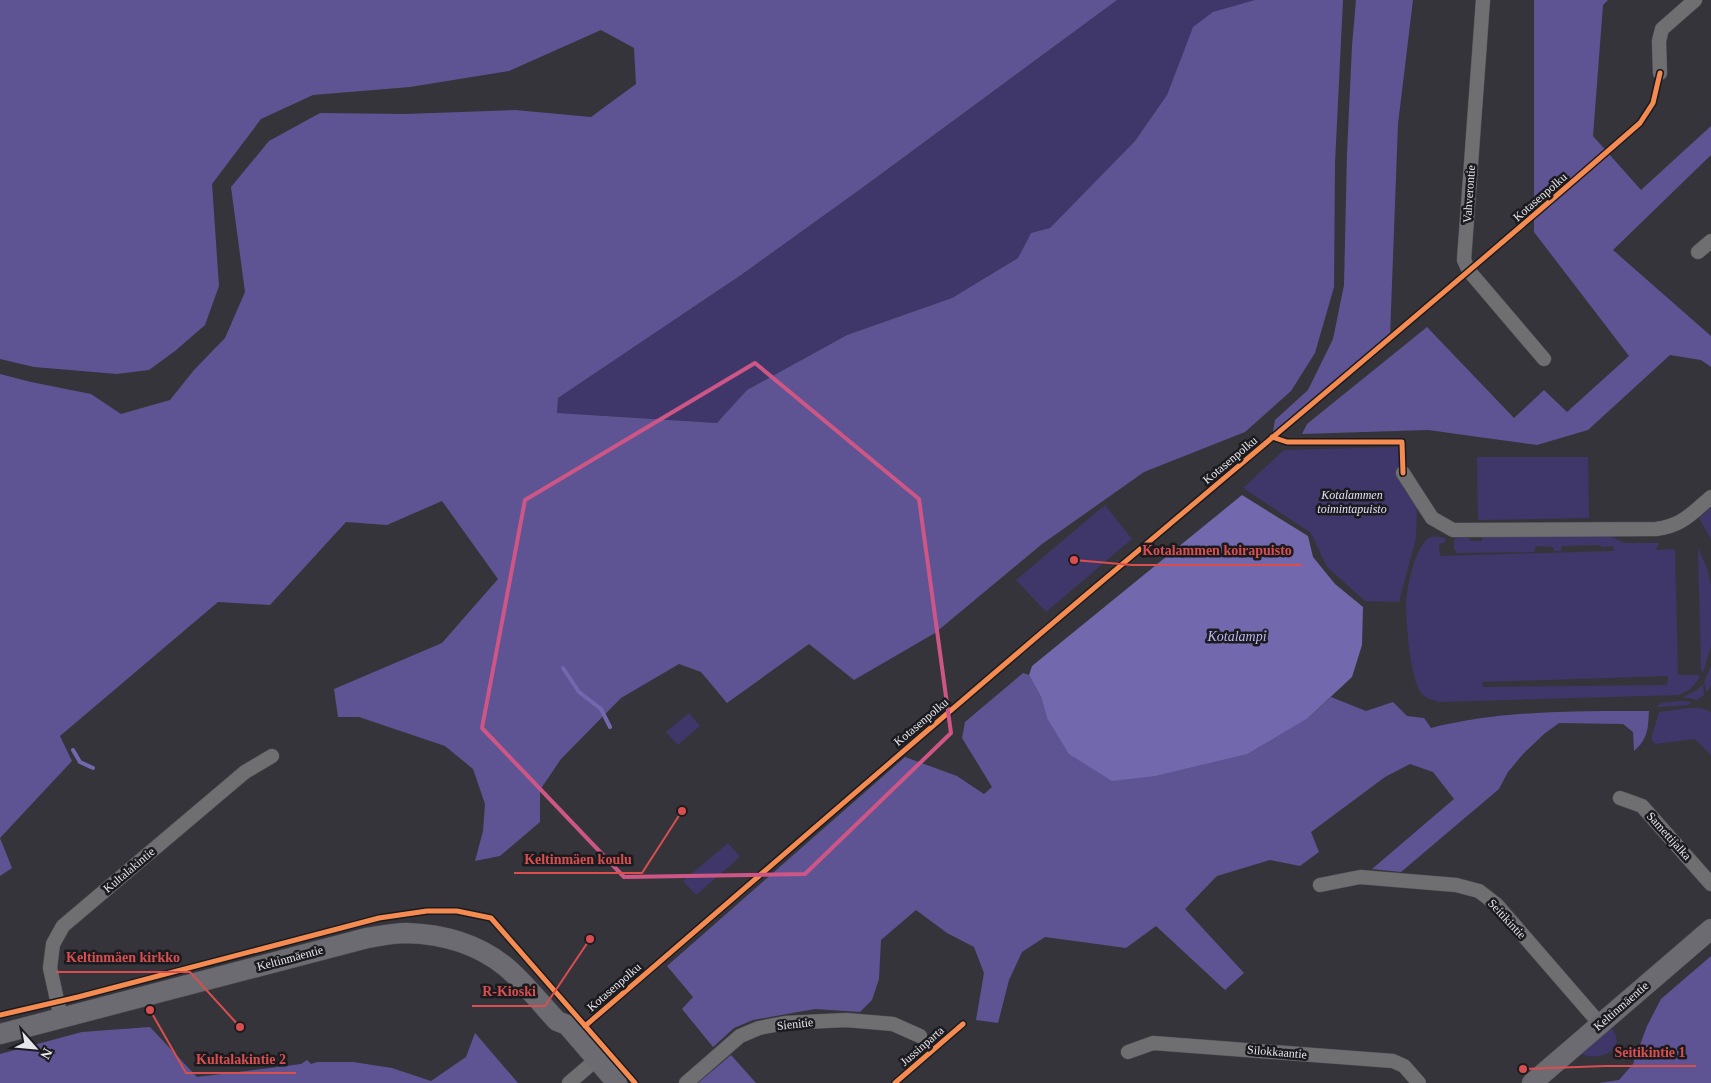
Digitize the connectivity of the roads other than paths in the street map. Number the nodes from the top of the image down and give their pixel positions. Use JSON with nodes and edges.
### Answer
{"nodes":[{"id":1,"x":1483,"y":0,"type":"edge"},
{"id":2,"x":1695,"y":0,"type":"edge"},
{"id":3,"x":1660,"y":73,"type":"dead end"},
{"id":4,"x":1711,"y":241,"type":"edge"},
{"id":5,"x":1698,"y":252,"type":"dead end"},
{"id":6,"x":1544,"y":359,"type":"dead end"},
{"id":7,"x":1403,"y":473,"type":"dead end"},
{"id":8,"x":1711,"y":497,"type":"edge"},
{"id":9,"x":272,"y":756,"type":"dead end"},
{"id":10,"x":1620,"y":798,"type":"dead end"},
{"id":11,"x":1711,"y":884,"type":"edge"},
{"id":12,"x":1320,"y":885,"type":"dead end"},
{"id":13,"x":1711,"y":929,"type":"edge"},
{"id":14,"x":61,"y":1018,"type":"junction"},
{"id":15,"x":1600,"y":1024,"type":"junction"},
{"id":16,"x":0,"y":1034,"type":"edge"},
{"id":17,"x":920,"y":1036,"type":"dead end"},
{"id":18,"x":1128,"y":1052,"type":"dead end"},
{"id":19,"x":593,"y":1063,"type":"junction"},
{"id":20,"x":569,"y":1083,"type":"edge"},
{"id":21,"x":603,"y":1083,"type":"edge"},
{"id":22,"x":617,"y":1083,"type":"edge"},
{"id":23,"x":686,"y":1083,"type":"edge"},
{"id":24,"x":1418,"y":1083,"type":"edge"},
{"id":25,"x":1532,"y":1083,"type":"edge"}],
"edges":[{"from":1,"to":6,"type":"street","name":"Vahverontie"},
{"from":2,"to":3,"type":"street"},
{"from":4,"to":5,"type":"street"},
{"from":7,"to":8,"type":"street"},
{"from":9,"to":14,"type":"street","name":"Kultalakintie"},
{"from":10,"to":11,"type":"street","name":"Samettijalka"},
{"from":12,"to":15,"type":"street","name":"Seitikintie"},
{"from":13,"to":15,"type":"main road","name":"Keltinmäentie"},
{"from":14,"to":16,"type":"main road","name":"Keltinmäentie"},
{"from":14,"to":19,"type":"main road","name":"Keltinmäentie"},
{"from":15,"to":25,"type":"main road","name":"Keltinmäentie"},
{"from":17,"to":23,"type":"street","name":"Sienitie"},
{"from":18,"to":24,"type":"street","name":"Silokkaantie"},
{"from":19,"to":20,"type":"street"},
{"from":19,"to":21,"type":"main road","name":"Keltinmäentie"},
{"from":19,"to":22,"type":"main road","name":"Keltinmäentie"}]}
